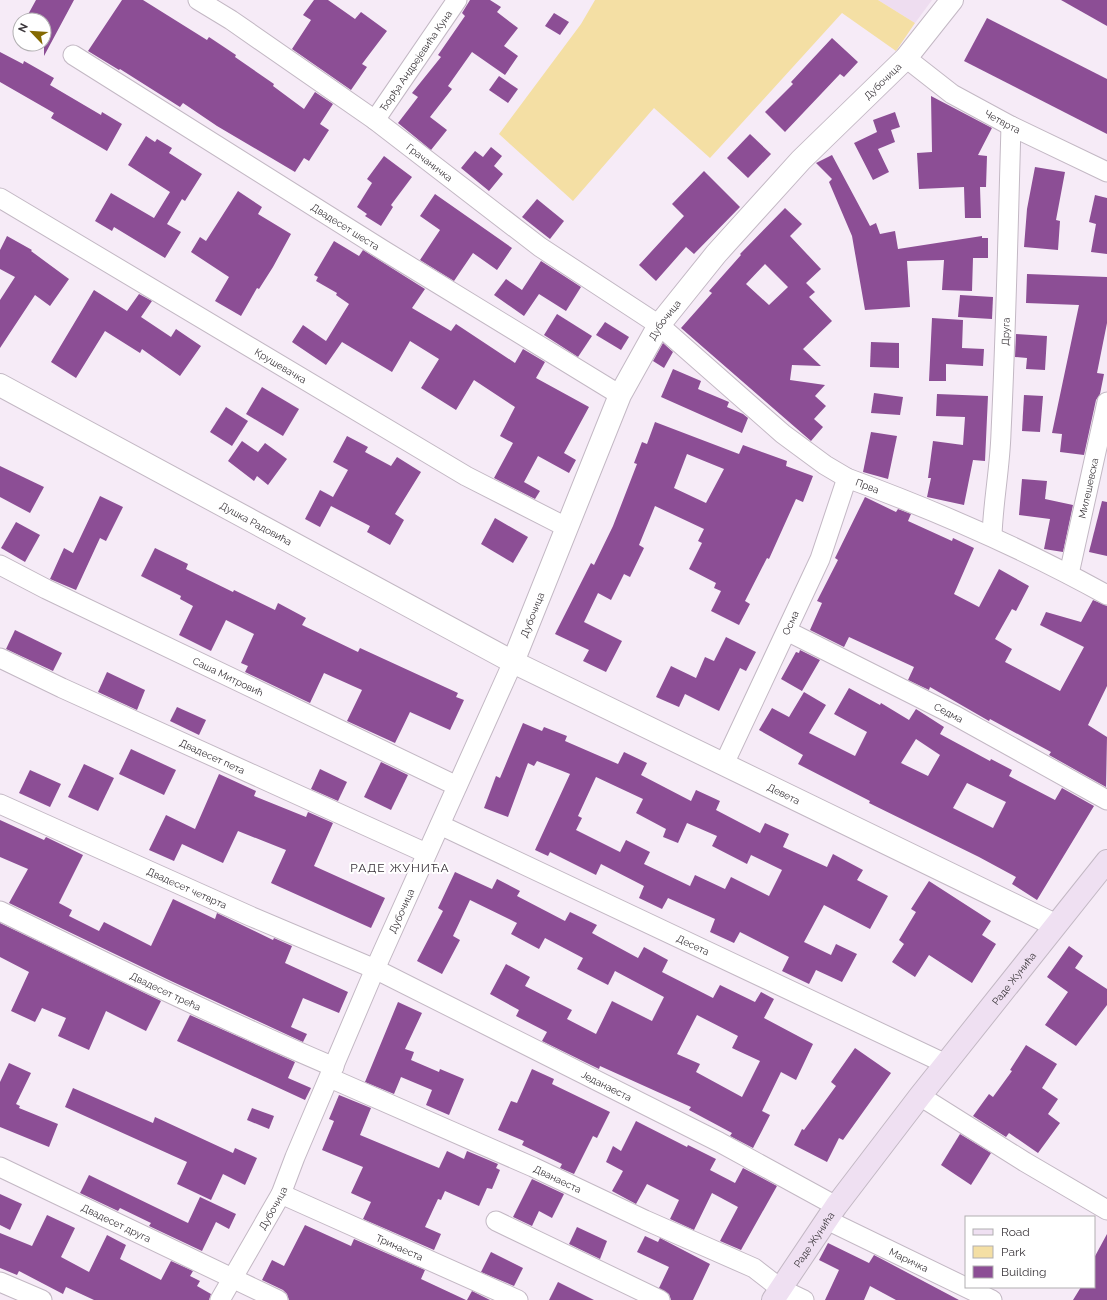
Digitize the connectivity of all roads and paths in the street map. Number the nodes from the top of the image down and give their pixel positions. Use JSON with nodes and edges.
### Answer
{"nodes":[{"id":1,"x":198,"y":0,"type":"edge"},
{"id":2,"x":457,"y":0,"type":"edge"},
{"id":3,"x":952,"y":0,"type":"edge"},
{"id":4,"x":73,"y":55,"type":"dead end"},
{"id":5,"x":906,"y":58,"type":"junction"},
{"id":6,"x":375,"y":120,"type":"junction"},
{"id":7,"x":1011,"y":126,"type":"junction"},
{"id":8,"x":1107,"y":172,"type":"edge"},
{"id":9,"x":0,"y":198,"type":"edge"},
{"id":10,"x":660,"y":325,"type":"junction"},
{"id":11,"x":0,"y":385,"type":"edge"},
{"id":12,"x":620,"y":395,"type":"junction"},
{"id":13,"x":1107,"y":402,"type":"edge"},
{"id":14,"x":847,"y":478,"type":"junction"},
{"id":15,"x":566,"y":527,"type":"junction"},
{"id":16,"x":992,"y":536,"type":"junction"},
{"id":17,"x":0,"y":565,"type":"edge"},
{"id":18,"x":1069,"y":574,"type":"junction"},
{"id":19,"x":1107,"y":595,"type":"edge"},
{"id":20,"x":787,"y":632,"type":"junction"},
{"id":21,"x":0,"y":658,"type":"edge"},
{"id":22,"x":513,"y":662,"type":"junction"},
{"id":23,"x":724,"y":764,"type":"junction"},
{"id":24,"x":457,"y":786,"type":"junction"},
{"id":25,"x":1107,"y":800,"type":"edge"},
{"id":26,"x":0,"y":804,"type":"edge"},
{"id":27,"x":440,"y":825,"type":"junction"},
{"id":28,"x":426,"y":853,"type":"junction"},
{"id":29,"x":1107,"y":861,"type":"edge"},
{"id":30,"x":0,"y":911,"type":"edge"},
{"id":31,"x":1055,"y":925,"type":"junction"},
{"id":32,"x":375,"y":969,"type":"junction"},
{"id":33,"x":946,"y":1064,"type":"junction"},
{"id":34,"x":332,"y":1073,"type":"junction"},
{"id":35,"x":920,"y":1096,"type":"junction"},
{"id":36,"x":0,"y":1167,"type":"edge"},
{"id":37,"x":281,"y":1194,"type":"junction"},
{"id":38,"x":1107,"y":1210,"type":"edge"},
{"id":39,"x":831,"y":1213,"type":"junction"},
{"id":40,"x":496,"y":1221,"type":"dead end"},
{"id":41,"x":232,"y":1279,"type":"junction"},
{"id":42,"x":0,"y":1282,"type":"edge"},
{"id":43,"x":965,"y":1285,"type":"edge"},
{"id":44,"x":970,"y":1288,"type":"edge"},
{"id":45,"x":777,"y":1295,"type":"edge"},
{"id":46,"x":42,"y":1300,"type":"edge"},
{"id":47,"x":220,"y":1300,"type":"edge"},
{"id":48,"x":278,"y":1300,"type":"edge"},
{"id":49,"x":518,"y":1300,"type":"edge"},
{"id":50,"x":660,"y":1300,"type":"edge"},
{"id":51,"x":804,"y":1300,"type":"edge"},
{"id":52,"x":992,"y":1300,"type":"edge"}],
"edges":[{"from":1,"to":6,"type":"street","name":"Грачаничка"},
{"from":2,"to":6,"type":"street","name":"Ђорђа Андрејевића Куна"},
{"from":3,"to":5,"type":"street","name":"Дубочица"},
{"from":4,"to":12,"type":"street","name":"Двадесет шеста"},
{"from":5,"to":7,"type":"street","name":"Четврта"},
{"from":5,"to":10,"type":"street","name":"Дубочица"},
{"from":6,"to":10,"type":"street","name":"Грачаничка"},
{"from":7,"to":8,"type":"street","name":"Четврта"},
{"from":7,"to":16,"type":"street","name":"Друга"},
{"from":9,"to":15,"type":"street","name":"Крушевачка"},
{"from":10,"to":12,"type":"street","name":"Дубочица"},
{"from":10,"to":14,"type":"street","name":"Прва"},
{"from":11,"to":22,"type":"street","name":"Душка Радовића"},
{"from":12,"to":15,"type":"street","name":"Дубочица"},
{"from":13,"to":18,"type":"street","name":"Милешевска"},
{"from":14,"to":16,"type":"street","name":"Прва"},
{"from":14,"to":20,"type":"street","name":"Осма"},
{"from":15,"to":22,"type":"street","name":"Дубочица"},
{"from":16,"to":18,"type":"street","name":"Прва"},
{"from":17,"to":24,"type":"street","name":"Саша Митровић"},
{"from":18,"to":19,"type":"street","name":"Прва"},
{"from":20,"to":23,"type":"street","name":"Осма"},
{"from":20,"to":25,"type":"street","name":"Седма"},
{"from":21,"to":28,"type":"street","name":"Двадесет пета"},
{"from":22,"to":23,"type":"street","name":"Девета"},
{"from":22,"to":24,"type":"street","name":"Дубочица"},
{"from":23,"to":31,"type":"street","name":"Девета"},
{"from":24,"to":27,"type":"street","name":"Дубочица"},
{"from":26,"to":32,"type":"street","name":"Двадесет четврта"},
{"from":27,"to":28,"type":"street","name":"Дубочица"},
{"from":27,"to":33,"type":"street","name":"Десета"},
{"from":28,"to":32,"type":"street","name":"Дубочица"},
{"from":29,"to":31,"type":"main road","name":"Раде Жунића"},
{"from":30,"to":34,"type":"street","name":"Двадесет трећа"},
{"from":31,"to":33,"type":"main road","name":"Раде Жунића"},
{"from":32,"to":34,"type":"street","name":"Дубочица"},
{"from":32,"to":39,"type":"street","name":"Једанаеста"},
{"from":33,"to":35,"type":"main road","name":"Раде Жунића"},
{"from":34,"to":37,"type":"street","name":"Дубочица"},
{"from":34,"to":45,"type":"street","name":"Дванаеста"},
{"from":35,"to":38,"type":"street"},
{"from":35,"to":39,"type":"main road","name":"Раде Жунића"},
{"from":36,"to":41,"type":"street","name":"Двадесет друга"},
{"from":37,"to":41,"type":"street","name":"Дубочица"},
{"from":37,"to":49,"type":"street","name":"Тринаеста"},
{"from":39,"to":43,"type":"street","name":"Маричка"},
{"from":39,"to":45,"type":"main road","name":"Раде Жунића"},
{"from":40,"to":50,"type":"street"},
{"from":41,"to":47,"type":"street","name":"Дубочица"},
{"from":41,"to":48,"type":"street","name":"Двадесет друга"},
{"from":42,"to":46,"type":"street"},
{"from":44,"to":52,"type":"street","name":"Маричка"},
{"from":45,"to":51,"type":"street"}]}
